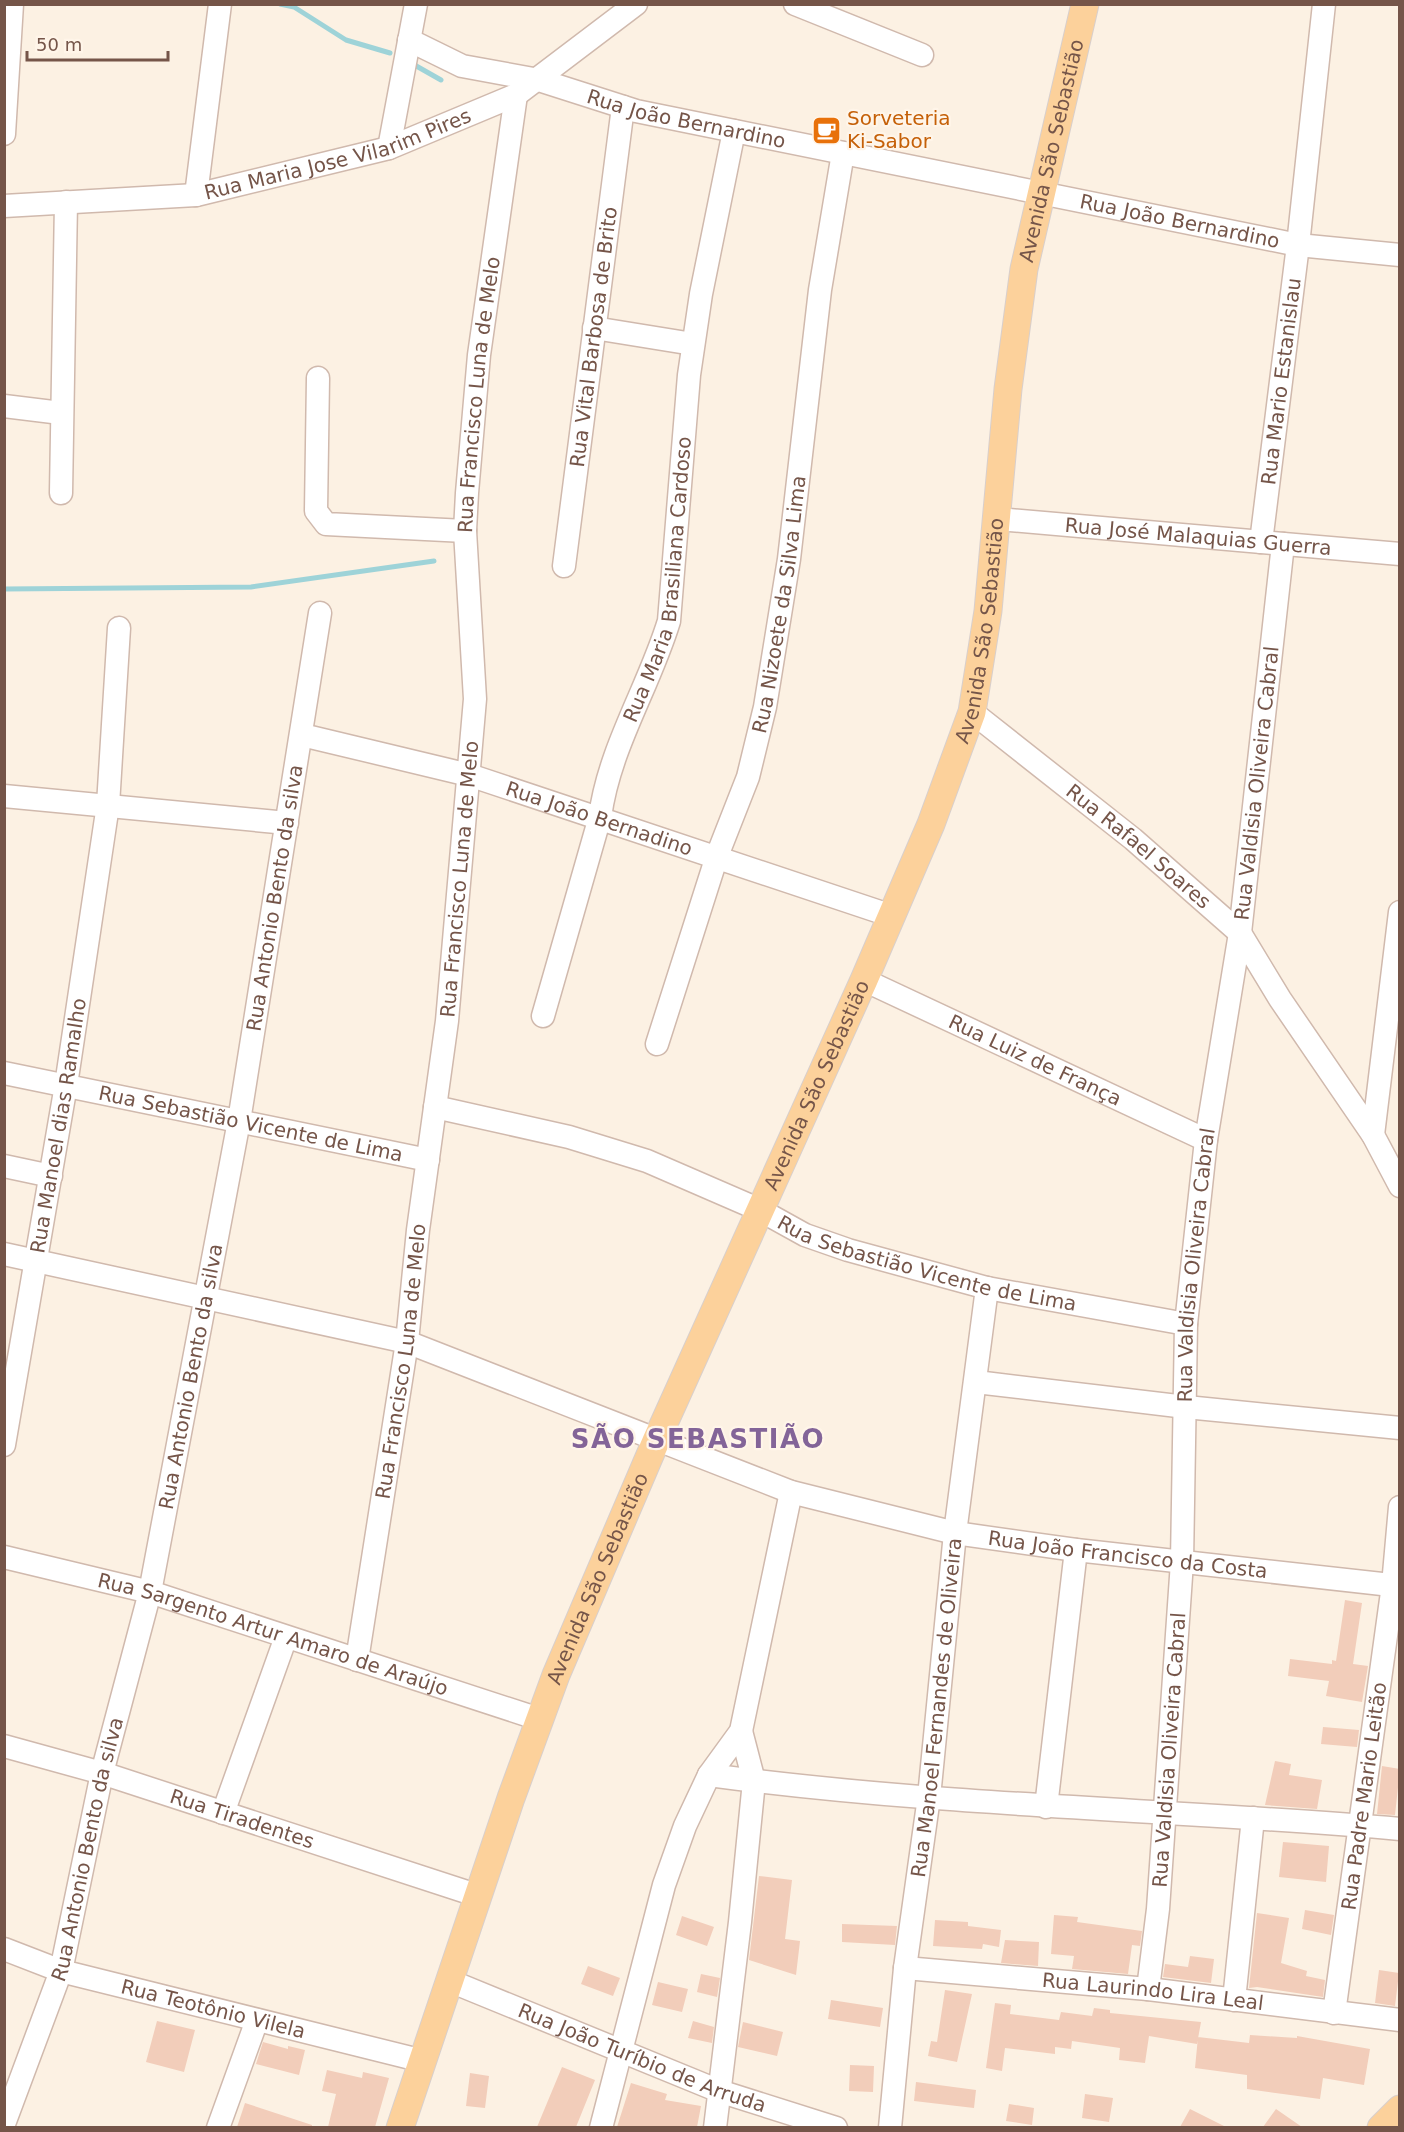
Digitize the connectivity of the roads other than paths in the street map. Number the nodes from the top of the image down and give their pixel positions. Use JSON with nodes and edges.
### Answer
{"nodes":[{"id":1,"x":12,"y":4,"type":"edge"},
{"id":2,"x":220,"y":4,"type":"edge"},
{"id":3,"x":416,"y":4,"type":"edge"},
{"id":4,"x":611,"y":4,"type":"edge"},
{"id":5,"x":636,"y":4,"type":"edge"},
{"id":6,"x":795,"y":4,"type":"edge"},
{"id":7,"x":1085,"y":4,"type":"edge"},
{"id":8,"x":1324,"y":4,"type":"edge"},
{"id":9,"x":605,"y":30,"type":"junction"},
{"id":10,"x":409,"y":40,"type":"junction"},
{"id":11,"x":922,"y":55,"type":"dead end"},
{"id":12,"x":539,"y":80,"type":"junction"},
{"id":13,"x":516,"y":95,"type":"junction"},
{"id":14,"x":623,"y":107,"type":"junction"},
{"id":15,"x":734,"y":131,"type":"junction"},
{"id":16,"x":4,"y":134,"type":"edge"},
{"id":17,"x":389,"y":148,"type":"junction"},
{"id":18,"x":843,"y":153,"type":"junction"},
{"id":19,"x":1042,"y":193,"type":"junction"},
{"id":20,"x":196,"y":195,"type":"junction"},
{"id":21,"x":66,"y":202,"type":"junction"},
{"id":22,"x":4,"y":206,"type":"edge"},
{"id":23,"x":1299,"y":245,"type":"junction"},
{"id":24,"x":1400,"y":255,"type":"edge"},
{"id":25,"x":594,"y":328,"type":"junction"},
{"id":26,"x":693,"y":344,"type":"junction"},
{"id":27,"x":318,"y":378,"type":"dead end"},
{"id":28,"x":4,"y":406,"type":"edge"},
{"id":29,"x":61,"y":413,"type":"junction"},
{"id":30,"x":61,"y":493,"type":"dead end"},
{"id":31,"x":998,"y":519,"type":"junction"},
{"id":32,"x":465,"y":531,"type":"junction"},
{"id":33,"x":1272,"y":543,"type":"junction"},
{"id":34,"x":1400,"y":554,"type":"edge"},
{"id":35,"x":564,"y":566,"type":"dead end"},
{"id":36,"x":320,"y":613,"type":"dead end"},
{"id":37,"x":118,"y":628,"type":"dead end"},
{"id":38,"x":972,"y":712,"type":"junction"},
{"id":39,"x":302,"y":735,"type":"junction"},
{"id":40,"x":469,"y":775,"type":"junction"},
{"id":41,"x":4,"y":796,"type":"edge"},
{"id":42,"x":108,"y":805,"type":"junction"},
{"id":43,"x":600,"y":817,"type":"junction"},
{"id":44,"x":287,"y":823,"type":"junction"},
{"id":45,"x":717,"y":855,"type":"junction"},
{"id":46,"x":1400,"y":912,"type":"edge"},
{"id":47,"x":892,"y":916,"type":"junction"},
{"id":48,"x":1240,"y":933,"type":"junction"},
{"id":49,"x":864,"y":980,"type":"junction"},
{"id":50,"x":543,"y":1016,"type":"dead end"},
{"id":51,"x":657,"y":1044,"type":"dead end"},
{"id":52,"x":4,"y":1073,"type":"edge"},
{"id":53,"x":66,"y":1084,"type":"junction"},
{"id":54,"x":435,"y":1107,"type":"junction"},
{"id":55,"x":239,"y":1121,"type":"junction"},
{"id":56,"x":1373,"y":1135,"type":"junction"},
{"id":57,"x":1206,"y":1140,"type":"junction"},
{"id":58,"x":428,"y":1160,"type":"junction"},
{"id":59,"x":4,"y":1166,"type":"edge"},
{"id":60,"x":51,"y":1176,"type":"junction"},
{"id":61,"x":1400,"y":1186,"type":"edge"},
{"id":62,"x":760,"y":1210,"type":"junction"},
{"id":63,"x":4,"y":1254,"type":"edge"},
{"id":64,"x":37,"y":1260,"type":"junction"},
{"id":65,"x":987,"y":1288,"type":"junction"},
{"id":66,"x":208,"y":1296,"type":"junction"},
{"id":67,"x":1186,"y":1324,"type":"junction"},
{"id":68,"x":407,"y":1342,"type":"junction"},
{"id":69,"x":976,"y":1382,"type":"junction"},
{"id":70,"x":1186,"y":1407,"type":"junction"},
{"id":71,"x":1400,"y":1428,"type":"edge"},
{"id":72,"x":656,"y":1440,"type":"junction"},
{"id":73,"x":4,"y":1445,"type":"edge"},
{"id":74,"x":791,"y":1492,"type":"junction"},
{"id":75,"x":1400,"y":1507,"type":"edge"},
{"id":76,"x":955,"y":1533,"type":"junction"},
{"id":77,"x":1076,"y":1550,"type":"junction"},
{"id":78,"x":4,"y":1557,"type":"edge"},
{"id":79,"x":1182,"y":1562,"type":"junction"},
{"id":80,"x":1396,"y":1586,"type":"edge"},
{"id":81,"x":150,"y":1592,"type":"junction"},
{"id":82,"x":286,"y":1636,"type":"junction"},
{"id":83,"x":357,"y":1660,"type":"junction"},
{"id":84,"x":539,"y":1719,"type":"junction"},
{"id":85,"x":741,"y":1731,"type":"junction"},
{"id":86,"x":4,"y":1746,"type":"edge"},
{"id":87,"x":102,"y":1773,"type":"junction"},
{"id":88,"x":709,"y":1775,"type":"junction"},
{"id":89,"x":754,"y":1781,"type":"junction"},
{"id":90,"x":929,"y":1797,"type":"junction"},
{"id":91,"x":1046,"y":1807,"type":"junction"},
{"id":92,"x":1165,"y":1812,"type":"junction"},
{"id":93,"x":223,"y":1813,"type":"junction"},
{"id":94,"x":1253,"y":1818,"type":"junction"},
{"id":95,"x":1359,"y":1826,"type":"junction"},
{"id":96,"x":1400,"y":1829,"type":"edge"},
{"id":97,"x":479,"y":1896,"type":"junction"},
{"id":98,"x":4,"y":1949,"type":"edge"},
{"id":99,"x":905,"y":1968,"type":"junction"},
{"id":100,"x":61,"y":1971,"type":"junction"},
{"id":101,"x":450,"y":1981,"type":"junction"},
{"id":102,"x":1148,"y":1989,"type":"junction"},
{"id":103,"x":1234,"y":2000,"type":"junction"},
{"id":104,"x":1334,"y":2013,"type":"junction"},
{"id":105,"x":257,"y":2020,"type":"junction"},
{"id":106,"x":1400,"y":2020,"type":"edge"},
{"id":107,"x":620,"y":2053,"type":"junction"},
{"id":108,"x":423,"y":2061,"type":"junction"},
{"id":109,"x":719,"y":2091,"type":"junction"},
{"id":110,"x":10,"y":2096,"type":"edge"},
{"id":111,"x":1400,"y":2109,"type":"edge"},
{"id":112,"x":4,"y":2124,"type":"edge"},
{"id":113,"x":218,"y":2127,"type":"edge"},
{"id":114,"x":400,"y":2127,"type":"edge"},
{"id":115,"x":600,"y":2127,"type":"edge"},
{"id":116,"x":715,"y":2127,"type":"edge"},
{"id":117,"x":836,"y":2127,"type":"edge"},
{"id":118,"x":890,"y":2127,"type":"edge"},
{"id":119,"x":1381,"y":2127,"type":"edge"}],
"edges":[{"from":1,"to":16,"type":"street"},
{"from":2,"to":20,"type":"street"},
{"from":3,"to":10,"type":"street"},
{"from":4,"to":9,"type":"street"},
{"from":5,"to":9,"type":"street","name":"Rua Maria Jose Vilarim Pires"},
{"from":6,"to":11,"type":"street"},
{"from":7,"to":19,"type":"main road","name":"Avenida São Sebastião"},
{"from":8,"to":23,"type":"street","name":"Rua Mario Estanislau"},
{"from":9,"to":12,"type":"street","name":"Rua Maria Jose Vilarim Pires"},
{"from":10,"to":12,"type":"street","name":"Rua João Bernardino"},
{"from":10,"to":17,"type":"street"},
{"from":12,"to":13,"type":"street","name":"Rua Maria Jose Vilarim Pires"},
{"from":12,"to":14,"type":"street","name":"Rua João Bernardino"},
{"from":13,"to":17,"type":"street","name":"Rua Maria Jose Vilarim Pires"},
{"from":13,"to":32,"type":"street","name":"Rua Francisco Luna de Melo"},
{"from":14,"to":15,"type":"street","name":"Rua João Bernardino"},
{"from":14,"to":25,"type":"street","name":"Rua Vital Barbosa de Brito"},
{"from":15,"to":18,"type":"street","name":"Rua João Bernardino"},
{"from":15,"to":26,"type":"street","name":"Rua Maria Brasiliana Cardoso"},
{"from":17,"to":20,"type":"street","name":"Rua Maria Jose Vilarim Pires"},
{"from":18,"to":19,"type":"street","name":"Rua João Bernardino"},
{"from":18,"to":45,"type":"street","name":"Rua Nizoete da Silva Lima"},
{"from":19,"to":23,"type":"street","name":"Rua João Bernardino"},
{"from":19,"to":31,"type":"main road","name":"Avenida São Sebastião"},
{"from":20,"to":21,"type":"street","name":"Rua Maria Jose Vilarim Pires"},
{"from":21,"to":22,"type":"street","name":"Rua Maria Jose Vilarim Pires"},
{"from":21,"to":29,"type":"street"},
{"from":23,"to":24,"type":"street","name":"Rua João Bernardino"},
{"from":23,"to":33,"type":"street","name":"Rua Mario Estanislau"},
{"from":25,"to":26,"type":"street"},
{"from":25,"to":35,"type":"street","name":"Rua Vital Barbosa de Brito"},
{"from":26,"to":43,"type":"street","name":"Rua Maria Brasiliana Cardoso"},
{"from":27,"to":32,"type":"street"},
{"from":28,"to":29,"type":"street"},
{"from":29,"to":30,"type":"street"},
{"from":31,"to":33,"type":"street","name":"Rua José Malaquias Guerra"},
{"from":31,"to":38,"type":"main road","name":"Avenida São Sebastião"},
{"from":32,"to":40,"type":"street","name":"Rua Francisco Luna de Melo"},
{"from":33,"to":34,"type":"street","name":"Rua José Malaquias Guerra"},
{"from":33,"to":48,"type":"street","name":"Rua Valdisia Oliveira Cabral"},
{"from":36,"to":39,"type":"street","name":"Rua Antonio Bento da silva"},
{"from":37,"to":42,"type":"street","name":"Rua Manoel dias Ramalho"},
{"from":38,"to":47,"type":"main road","name":"Avenida São Sebastião"},
{"from":38,"to":48,"type":"street","name":"Rua Rafael Soares"},
{"from":39,"to":40,"type":"street","name":"Rua João Bernadino"},
{"from":39,"to":44,"type":"street","name":"Rua Antonio Bento da silva"},
{"from":40,"to":43,"type":"street","name":"Rua João Bernadino"},
{"from":40,"to":54,"type":"street","name":"Rua Francisco Luna de Melo"},
{"from":41,"to":42,"type":"street"},
{"from":42,"to":44,"type":"street"},
{"from":42,"to":53,"type":"street","name":"Rua Manoel dias Ramalho"},
{"from":43,"to":45,"type":"street","name":"Rua João Bernadino"},
{"from":43,"to":50,"type":"street","name":"Rua Maria Brasiliana Cardoso"},
{"from":44,"to":55,"type":"street","name":"Rua Antonio Bento da silva"},
{"from":45,"to":47,"type":"street","name":"Rua João Bernadino"},
{"from":45,"to":51,"type":"street","name":"Rua Nizoete da Silva Lima"},
{"from":46,"to":56,"type":"street"},
{"from":47,"to":49,"type":"main road","name":"Avenida São Sebastião"},
{"from":48,"to":56,"type":"street","name":"Rua Rafael Soares"},
{"from":48,"to":57,"type":"street","name":"Rua Valdisia Oliveira Cabral"},
{"from":49,"to":57,"type":"street","name":"Rua Luiz de França"},
{"from":49,"to":62,"type":"main road","name":"Avenida São Sebastião"},
{"from":52,"to":53,"type":"street","name":"Rua Sebastião Vicente de Lima"},
{"from":53,"to":55,"type":"street","name":"Rua Sebastião Vicente de Lima"},
{"from":53,"to":60,"type":"street","name":"Rua Manoel dias Ramalho"},
{"from":54,"to":58,"type":"street","name":"Rua Francisco Luna de Melo"},
{"from":54,"to":62,"type":"street","name":"Rua Sebastião Vicente de Lima"},
{"from":55,"to":58,"type":"street","name":"Rua Sebastião Vicente de Lima"},
{"from":55,"to":66,"type":"street","name":"Rua Antonio Bento da silva"},
{"from":56,"to":61,"type":"street","name":"Rua Rafael Soares"},
{"from":57,"to":67,"type":"street","name":"Rua Valdisia Oliveira Cabral"},
{"from":58,"to":68,"type":"street","name":"Rua Francisco Luna de Melo"},
{"from":59,"to":60,"type":"street"},
{"from":60,"to":64,"type":"street","name":"Rua Manoel dias Ramalho"},
{"from":62,"to":65,"type":"street","name":"Rua Sebastião Vicente de Lima"},
{"from":62,"to":72,"type":"main road","name":"Avenida São Sebastião"},
{"from":63,"to":64,"type":"street","name":"Rua João Francisco da Costa"},
{"from":64,"to":66,"type":"street","name":"Rua João Francisco da Costa"},
{"from":64,"to":73,"type":"street","name":"Rua Manoel dias Ramalho"},
{"from":65,"to":67,"type":"street","name":"Rua Sebastião Vicente de Lima"},
{"from":65,"to":69,"type":"street","name":"Rua Manoel Fernandes de Oliveira"},
{"from":66,"to":68,"type":"street","name":"Rua João Francisco da Costa"},
{"from":66,"to":81,"type":"street","name":"Rua Antonio Bento da silva"},
{"from":67,"to":70,"type":"street","name":"Rua Valdisia Oliveira Cabral"},
{"from":68,"to":72,"type":"street","name":"Rua João Francisco da Costa"},
{"from":68,"to":83,"type":"street","name":"Rua Francisco Luna de Melo"},
{"from":69,"to":70,"type":"street"},
{"from":69,"to":76,"type":"street","name":"Rua Manoel Fernandes de Oliveira"},
{"from":70,"to":71,"type":"street"},
{"from":70,"to":79,"type":"street","name":"Rua Valdisia Oliveira Cabral"},
{"from":72,"to":74,"type":"street","name":"Rua João Francisco da Costa"},
{"from":72,"to":84,"type":"main road","name":"Avenida São Sebastião"},
{"from":74,"to":76,"type":"street","name":"Rua João Francisco da Costa"},
{"from":74,"to":85,"type":"street"},
{"from":75,"to":80,"type":"street","name":"Rua Padre Mario Leitão"},
{"from":76,"to":77,"type":"street","name":"Rua João Francisco da Costa"},
{"from":76,"to":90,"type":"street","name":"Rua Manoel Fernandes de Oliveira"},
{"from":77,"to":79,"type":"street","name":"Rua João Francisco da Costa"},
{"from":77,"to":91,"type":"street"},
{"from":78,"to":81,"type":"street","name":"Rua Sargento Artur Amaro de Araújo"},
{"from":79,"to":80,"type":"street","name":"Rua João Francisco da Costa"},
{"from":79,"to":92,"type":"street","name":"Rua Valdisia Oliveira Cabral"},
{"from":80,"to":95,"type":"street","name":"Rua Padre Mario Leitão"},
{"from":81,"to":82,"type":"street","name":"Rua Sargento Artur Amaro de Araújo"},
{"from":81,"to":87,"type":"street","name":"Rua Antonio Bento da silva"},
{"from":82,"to":83,"type":"street","name":"Rua Sargento Artur Amaro de Araújo"},
{"from":82,"to":93,"type":"street"},
{"from":83,"to":84,"type":"street","name":"Rua Sargento Artur Amaro de Araújo"},
{"from":84,"to":97,"type":"main road","name":"Avenida São Sebastião"},
{"from":85,"to":88,"type":"street"},
{"from":85,"to":89,"type":"street"},
{"from":86,"to":87,"type":"street","name":"Rua Tiradentes"},
{"from":87,"to":93,"type":"street","name":"Rua Tiradentes"},
{"from":87,"to":100,"type":"street","name":"Rua Antonio Bento da silva"},
{"from":88,"to":89,"type":"street"},
{"from":88,"to":107,"type":"street"},
{"from":89,"to":90,"type":"street"},
{"from":89,"to":109,"type":"street"},
{"from":90,"to":91,"type":"street"},
{"from":90,"to":99,"type":"street","name":"Rua Manoel Fernandes de Oliveira"},
{"from":91,"to":92,"type":"street"},
{"from":92,"to":94,"type":"street"},
{"from":92,"to":102,"type":"street","name":"Rua Valdisia Oliveira Cabral"},
{"from":93,"to":97,"type":"street","name":"Rua Tiradentes"},
{"from":94,"to":95,"type":"street"},
{"from":94,"to":103,"type":"street"},
{"from":95,"to":96,"type":"street"},
{"from":95,"to":104,"type":"street","name":"Rua Padre Mario Leitão"},
{"from":97,"to":101,"type":"main road","name":"Avenida São Sebastião"},
{"from":98,"to":100,"type":"street","name":"Rua Teotônio Vilela"},
{"from":99,"to":102,"type":"street","name":"Rua Laurindo Lira Leal"},
{"from":99,"to":118,"type":"street","name":"Rua Manoel Fernandes de Oliveira"},
{"from":100,"to":105,"type":"street","name":"Rua Teotônio Vilela"},
{"from":100,"to":110,"type":"street","name":"Rua Antonio Bento da silva"},
{"from":101,"to":107,"type":"street","name":"Rua João Turíbio de Arruda"},
{"from":101,"to":108,"type":"main road","name":"Avenida São Sebastião"},
{"from":102,"to":103,"type":"street","name":"Rua Laurindo Lira Leal"},
{"from":103,"to":104,"type":"street","name":"Rua Laurindo Lira Leal"},
{"from":104,"to":106,"type":"street","name":"Rua Laurindo Lira Leal"},
{"from":105,"to":108,"type":"street","name":"Rua Teotônio Vilela"},
{"from":105,"to":113,"type":"street"},
{"from":107,"to":109,"type":"street","name":"Rua João Turíbio de Arruda"},
{"from":107,"to":115,"type":"street"},
{"from":108,"to":114,"type":"main road","name":"Avenida São Sebastião"},
{"from":109,"to":116,"type":"street"},
{"from":109,"to":117,"type":"street","name":"Rua João Turíbio de Arruda"},
{"from":110,"to":112,"type":"street","name":"Rua Antonio Bento da silva"},
{"from":111,"to":119,"type":"main road"}]}
